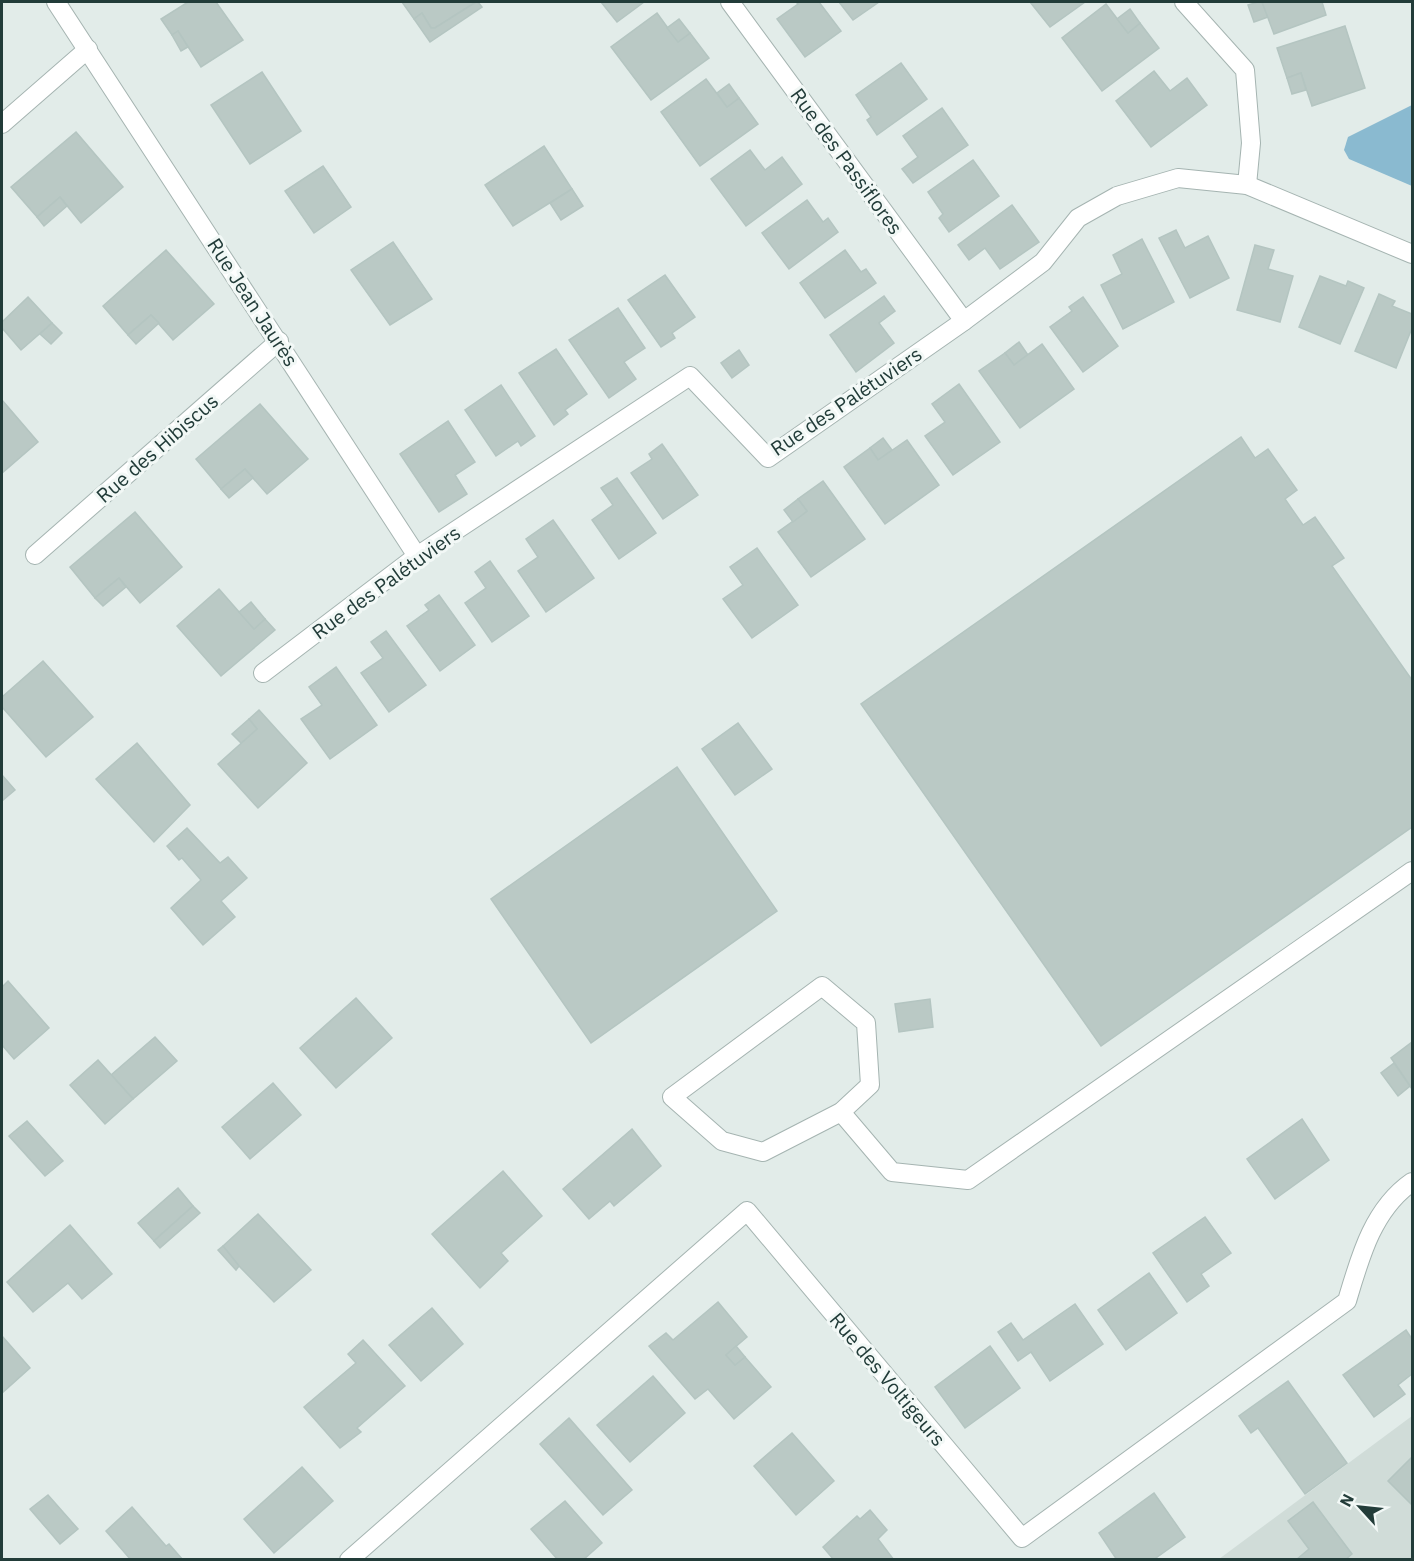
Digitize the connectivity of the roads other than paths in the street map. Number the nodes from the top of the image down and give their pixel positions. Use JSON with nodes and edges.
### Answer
{"nodes":[{"id":1,"x":56,"y":2,"type":"edge"},
{"id":2,"x":730,"y":2,"type":"edge"},
{"id":3,"x":1184,"y":2,"type":"edge"},
{"id":4,"x":88,"y":49,"type":"junction"},
{"id":5,"x":2,"y":124,"type":"edge"},
{"id":6,"x":1247,"y":185,"type":"junction"},
{"id":7,"x":1413,"y":254,"type":"edge"},
{"id":8,"x":964,"y":321,"type":"junction"},
{"id":9,"x":279,"y":341,"type":"junction"},
{"id":10,"x":35,"y":555,"type":"dead end"},
{"id":11,"x":417,"y":556,"type":"junction"},
{"id":12,"x":263,"y":674,"type":"dead end"},
{"id":13,"x":1413,"y":871,"type":"edge"},
{"id":14,"x":841,"y":1112,"type":"junction"},
{"id":15,"x":1413,"y":1182,"type":"edge"},
{"id":16,"x":349,"y":1560,"type":"edge"}],
"edges":[{"from":1,"to":4,"type":"street","name":"Rue Jean Jaurès"},
{"from":2,"to":8,"type":"street","name":"Rue des Passiflores"},
{"from":3,"to":6,"type":"street"},
{"from":4,"to":5,"type":"street"},
{"from":4,"to":9,"type":"street","name":"Rue Jean Jaurès"},
{"from":6,"to":7,"type":"street","name":"Rue des Palétuviers"},
{"from":6,"to":8,"type":"street","name":"Rue des Palétuviers"},
{"from":8,"to":11,"type":"street","name":"Rue des Palétuviers"},
{"from":9,"to":10,"type":"street","name":"Rue des Hibiscus"},
{"from":9,"to":11,"type":"street","name":"Rue Jean Jaurès"},
{"from":11,"to":12,"type":"street","name":"Rue des Palétuviers"},
{"from":13,"to":14,"type":"street"},
{"from":14,"to":14,"type":"street"},
{"from":15,"to":16,"type":"street","name":"Rue des Voltigeurs"}]}
